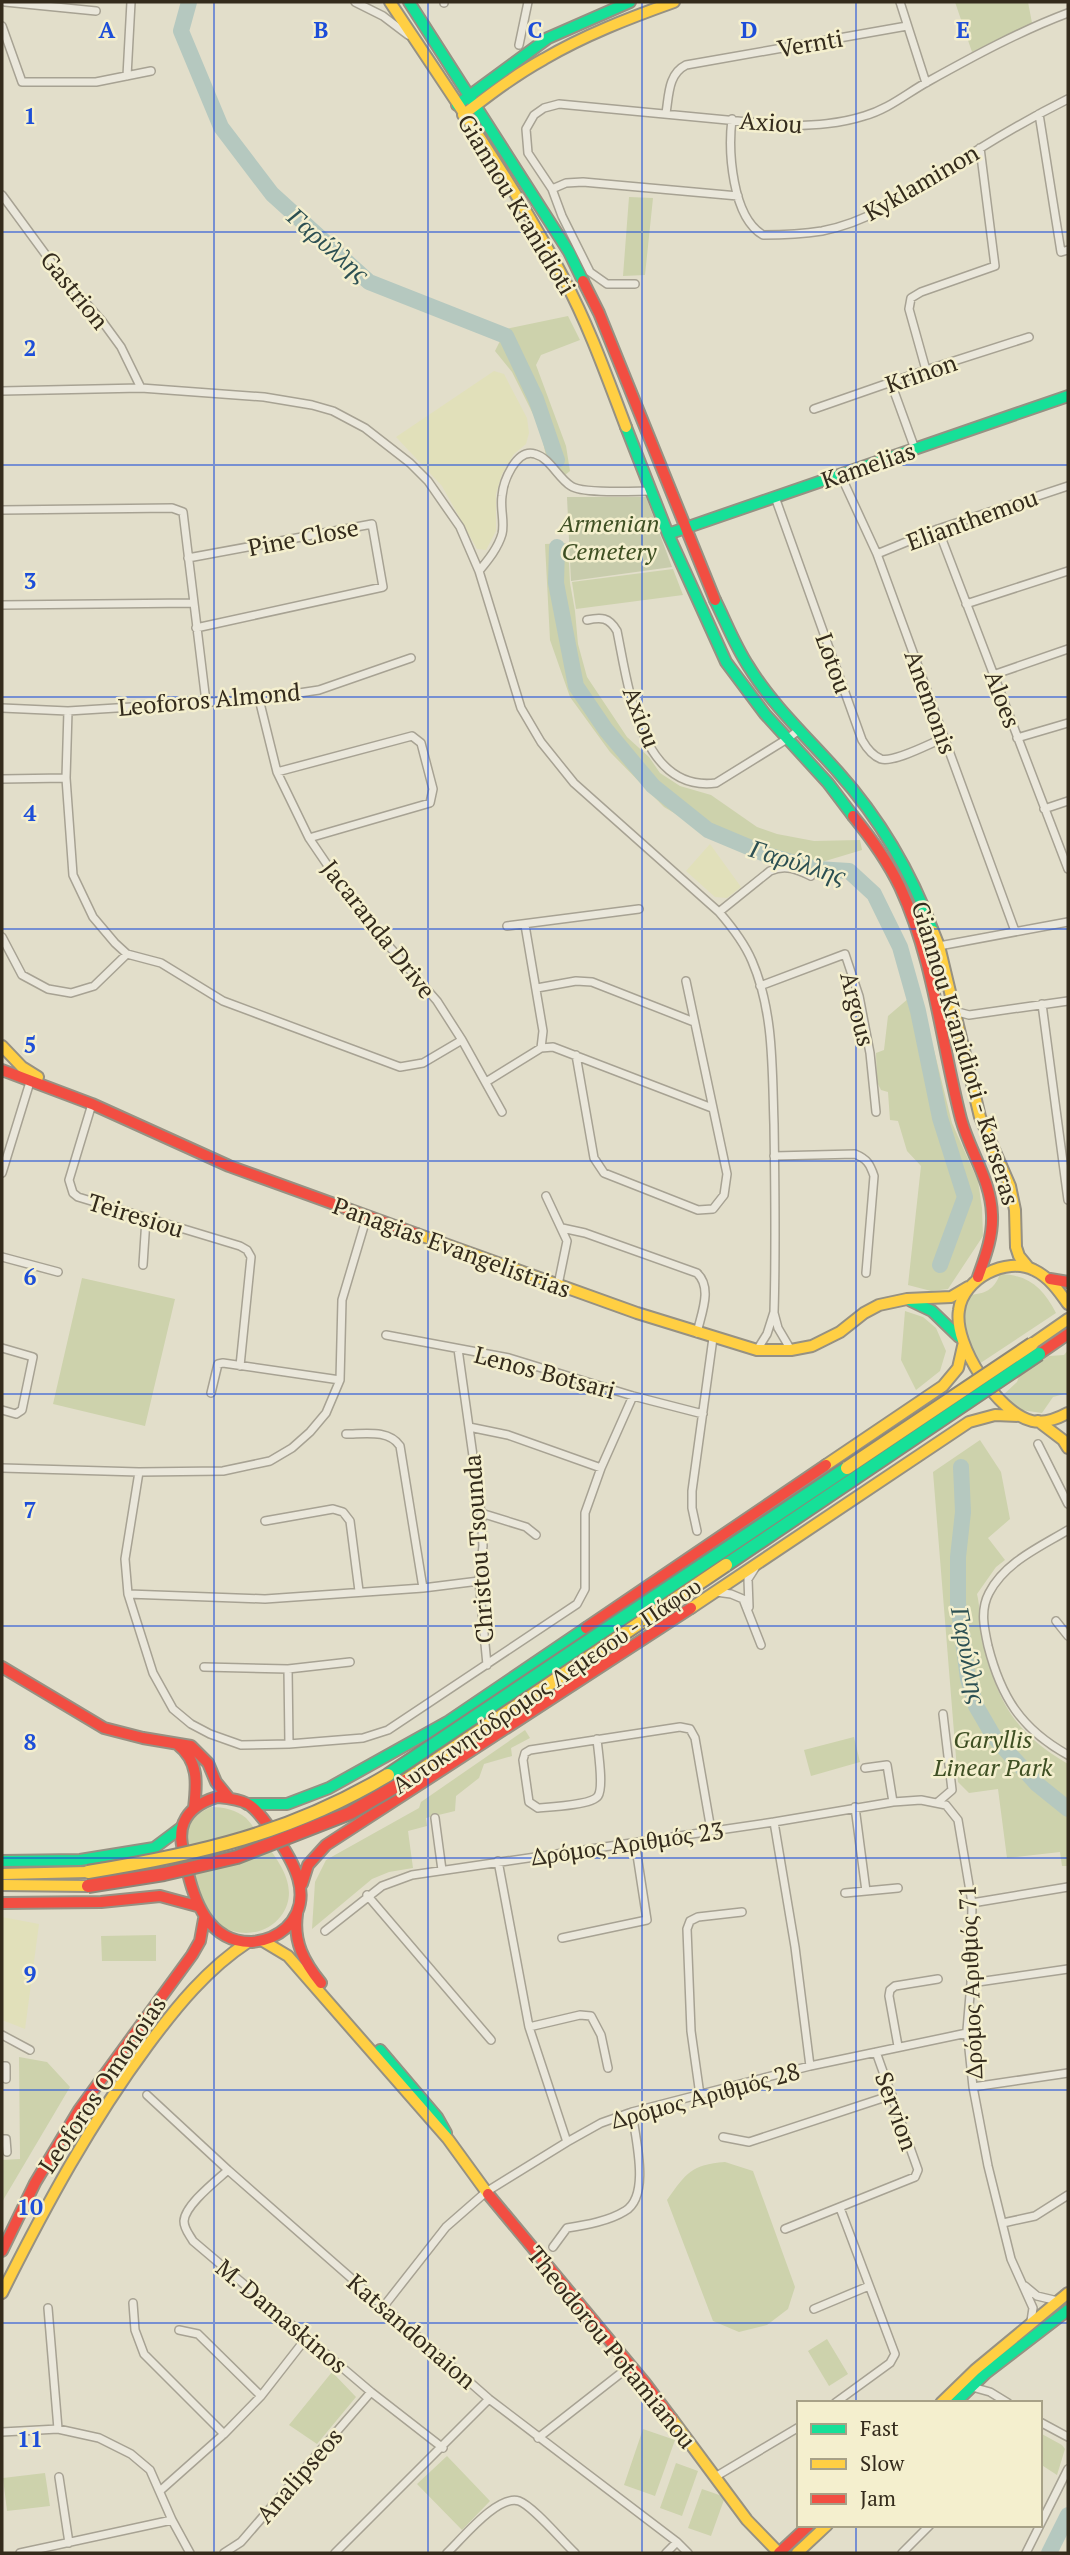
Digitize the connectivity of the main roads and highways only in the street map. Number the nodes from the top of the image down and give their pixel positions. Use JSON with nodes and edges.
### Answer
{"nodes":[{"id":1,"x":390,"y":2,"type":"edge"},
{"id":2,"x":409,"y":2,"type":"edge"},
{"id":3,"x":630,"y":2,"type":"edge"},
{"id":4,"x":674,"y":2,"type":"edge"},
{"id":5,"x":474,"y":100,"type":"junction"},
{"id":6,"x":460,"y":110,"type":"junction"},
{"id":7,"x":1068,"y":396,"type":"edge"},
{"id":8,"x":685,"y":527,"type":"junction"},
{"id":9,"x":668,"y":534,"type":"junction"},
{"id":10,"x":2,"y":1046,"type":"edge"},
{"id":11,"x":3,"y":1069,"type":"edge"},
{"id":12,"x":34,"y":1079,"type":"junction"},
{"id":13,"x":1028,"y":1267,"type":"junction"},
{"id":14,"x":978,"y":1278,"type":"junction"},
{"id":15,"x":1050,"y":1279,"type":"junction"},
{"id":16,"x":1068,"y":1282,"type":"edge"},
{"id":17,"x":968,"y":1287,"type":"junction"},
{"id":18,"x":907,"y":1299,"type":"junction"},
{"id":19,"x":1068,"y":1304,"type":"edge"},
{"id":20,"x":1068,"y":1319,"type":"edge"},
{"id":21,"x":1068,"y":1334,"type":"edge"},
{"id":22,"x":961,"y":1342,"type":"junction"},
{"id":23,"x":1035,"y":1349,"type":"junction"},
{"id":24,"x":1068,"y":1413,"type":"edge"},
{"id":25,"x":1020,"y":1416,"type":"junction"},
{"id":26,"x":1038,"y":1421,"type":"junction"},
{"id":27,"x":1068,"y":1448,"type":"edge"},
{"id":28,"x":2,"y":1667,"type":"edge"},
{"id":29,"x":174,"y":1743,"type":"junction"},
{"id":30,"x":229,"y":1798,"type":"junction"},
{"id":31,"x":247,"y":1804,"type":"junction"},
{"id":32,"x":194,"y":1808,"type":"junction"},
{"id":33,"x":182,"y":1827,"type":"junction"},
{"id":34,"x":2,"y":1861,"type":"edge"},
{"id":35,"x":2,"y":1874,"type":"edge"},
{"id":36,"x":302,"y":1884,"type":"junction"},
{"id":37,"x":2,"y":1885,"type":"edge"},
{"id":38,"x":2,"y":1903,"type":"edge"},
{"id":39,"x":197,"y":1906,"type":"junction"},
{"id":40,"x":297,"y":1914,"type":"junction"},
{"id":41,"x":204,"y":1919,"type":"junction"},
{"id":42,"x":263,"y":1941,"type":"junction"},
{"id":43,"x":248,"y":1942,"type":"junction"},
{"id":44,"x":448,"y":2139,"type":"junction"},
{"id":45,"x":2,"y":2251,"type":"edge"},
{"id":46,"x":2,"y":2293,"type":"edge"},
{"id":47,"x":1065,"y":2301,"type":"edge"},
{"id":48,"x":943,"y":2401,"type":"edge"},
{"id":49,"x":958,"y":2401,"type":"edge"},
{"id":50,"x":807,"y":2527,"type":"edge"},
{"id":51,"x":825,"y":2527,"type":"edge"},
{"id":52,"x":779,"y":2553,"type":"edge"},
{"id":53,"x":797,"y":2553,"type":"edge"}],
"edges":[{"from":1,"to":6,"type":"main road","name":"Giannou Kranidioti"},
{"from":2,"to":5,"type":"main road","name":"Giannou Kranidioti"},
{"from":3,"to":5,"type":"main road"},
{"from":4,"to":5,"type":"main road"},
{"from":5,"to":6,"type":"main road"},
{"from":5,"to":8,"type":"main road","name":"Giannou Kranidioti"},
{"from":6,"to":9,"type":"main road","name":"Giannou Kranidioti"},
{"from":7,"to":8,"type":"main road","name":"Kamelias"},
{"from":8,"to":9,"type":"main road","name":"Kamelias"},
{"from":8,"to":13,"type":"main road","name":"Giannou Kranidioti - Karseras"},
{"from":9,"to":14,"type":"main road","name":"Giannou Kranidioti - Karseras"},
{"from":10,"to":12,"type":"main road"},
{"from":11,"to":12,"type":"main road"},
{"from":12,"to":18,"type":"main road","name":"Panagias Evangelistrias"},
{"from":13,"to":14,"type":"main road"},
{"from":13,"to":15,"type":"main road"},
{"from":14,"to":17,"type":"main road"},
{"from":15,"to":16,"type":"main road"},
{"from":15,"to":19,"type":"main road"},
{"from":17,"to":18,"type":"main road","name":"Panagias Evangelistrias"},
{"from":17,"to":22,"type":"main road"},
{"from":18,"to":22,"type":"main road"},
{"from":20,"to":23,"type":"main road"},
{"from":21,"to":23,"type":"main road"},
{"from":22,"to":25,"type":"main road"},
{"from":22,"to":31,"type":"main road"},
{"from":23,"to":35,"type":"main road","name":"Αυτοκινητόδρομος Λεμεσού - Πάφου","bridge":true},
{"from":23,"to":37,"type":"main road","name":"Αυτοκινητόδρομος Λεμεσού - Πάφου","bridge":true},
{"from":24,"to":26,"type":"main road"},
{"from":25,"to":26,"type":"main road"},
{"from":25,"to":36,"type":"main road"},
{"from":26,"to":27,"type":"main road"},
{"from":28,"to":29,"type":"main road"},
{"from":29,"to":30,"type":"main road"},
{"from":29,"to":32,"type":"main road"},
{"from":30,"to":31,"type":"main road"},
{"from":30,"to":32,"type":"main road"},
{"from":31,"to":36,"type":"main road"},
{"from":32,"to":33,"type":"main road"},
{"from":33,"to":34,"type":"main road"},
{"from":33,"to":39,"type":"main road"},
{"from":36,"to":40,"type":"main road"},
{"from":38,"to":39,"type":"main road"},
{"from":39,"to":41,"type":"main road"},
{"from":40,"to":42,"type":"main road"},
{"from":40,"to":44,"type":"main road","name":"Theodorou Potamianou"},
{"from":41,"to":43,"type":"main road"},
{"from":41,"to":45,"type":"main road","name":"Leoforos Omonoias"},
{"from":42,"to":43,"type":"main road"},
{"from":42,"to":44,"type":"main road","name":"Theodorou Potamianou"},
{"from":43,"to":46,"type":"main road","name":"Leoforos Omonoias"},
{"from":44,"to":52,"type":"main road","name":"Theodorou Potamianou"},
{"from":47,"to":48,"type":"main road"},
{"from":47,"to":49,"type":"main road"},
{"from":50,"to":52,"type":"main road"},
{"from":51,"to":53,"type":"main road"}]}
